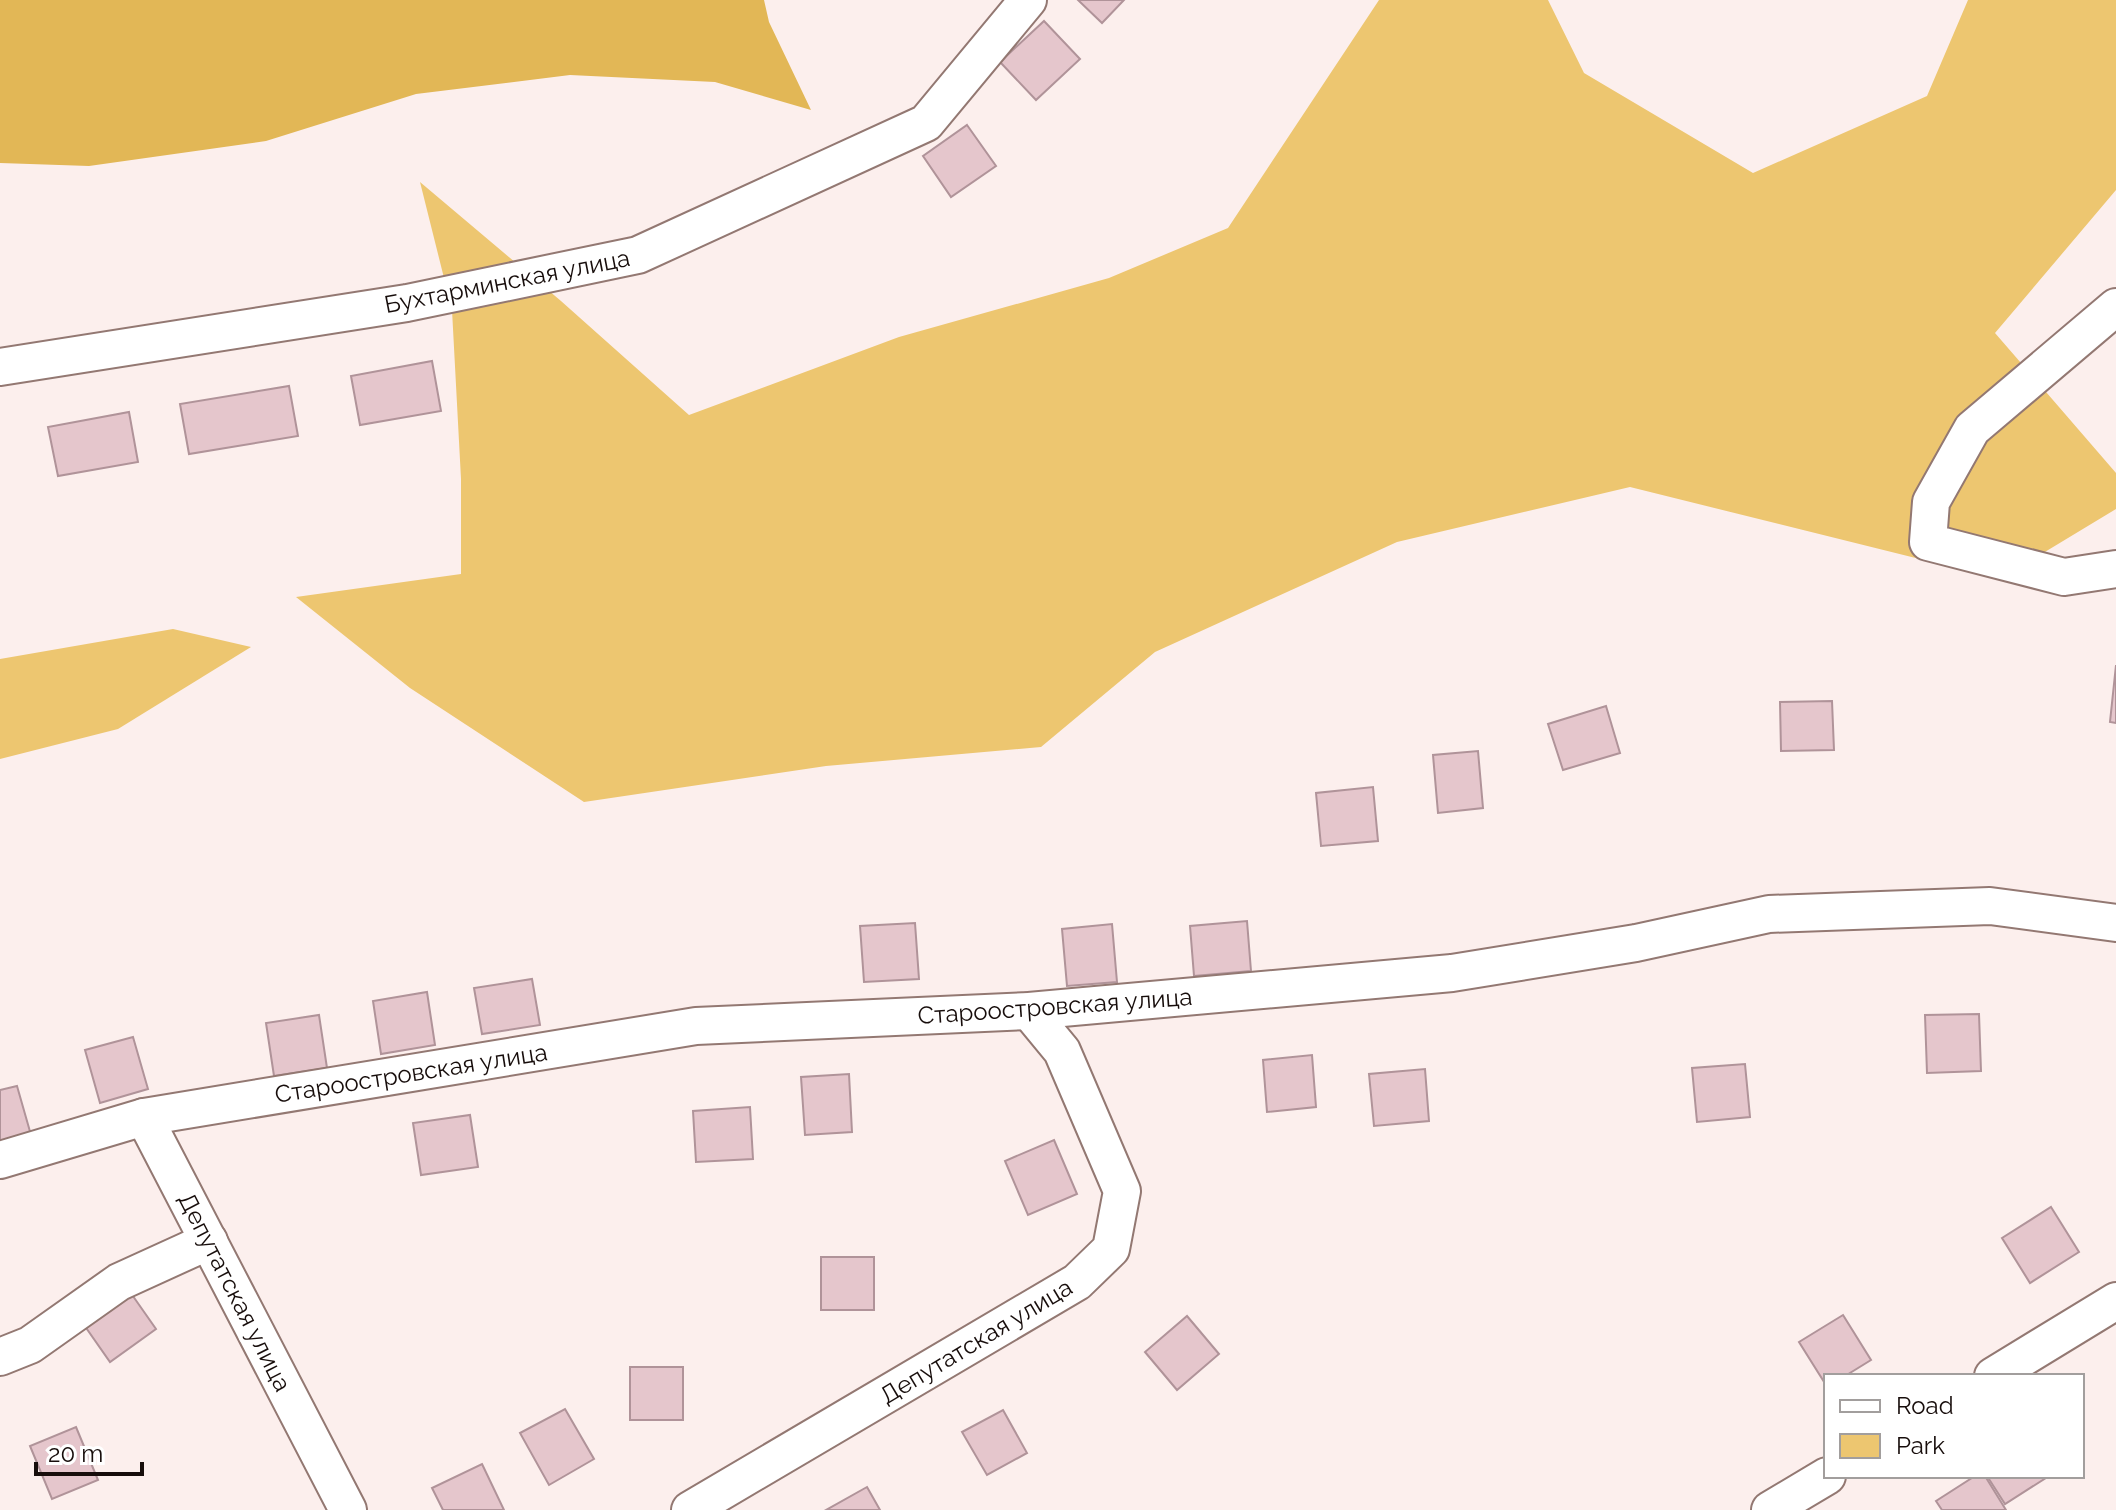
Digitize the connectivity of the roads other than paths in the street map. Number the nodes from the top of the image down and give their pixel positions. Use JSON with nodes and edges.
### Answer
{"nodes":[{"id":1,"x":1028,"y":0,"type":"edge"},
{"id":2,"x":2116,"y":307,"type":"edge"},
{"id":3,"x":0,"y":367,"type":"edge"},
{"id":4,"x":2116,"y":569,"type":"edge"},
{"id":5,"x":2116,"y":923,"type":"edge"},
{"id":6,"x":1029,"y":1011,"type":"junction"},
{"id":7,"x":144,"y":1117,"type":"junction"},
{"id":8,"x":0,"y":1160,"type":"edge"},
{"id":9,"x":209,"y":1241,"type":"junction"},
{"id":10,"x":2116,"y":1301,"type":"edge"},
{"id":11,"x":0,"y":1357,"type":"edge"},
{"id":12,"x":1996,"y":1374,"type":"edge"},
{"id":13,"x":1824,"y":1478,"type":"edge"},
{"id":14,"x":348,"y":1510,"type":"edge"},
{"id":15,"x":690,"y":1510,"type":"edge"},
{"id":16,"x":1770,"y":1510,"type":"edge"}],
"edges":[{"from":1,"to":3,"type":"street","name":"Бухтарминская улица"},
{"from":2,"to":4,"type":"street"},
{"from":5,"to":6,"type":"street","name":"Староостровская улица"},
{"from":6,"to":7,"type":"street","name":"Староостровская улица"},
{"from":6,"to":15,"type":"street","name":"Депутатская улица"},
{"from":7,"to":8,"type":"street","name":"Староостровская улица"},
{"from":7,"to":9,"type":"street","name":"Депутатская улица"},
{"from":9,"to":11,"type":"street"},
{"from":9,"to":14,"type":"street","name":"Депутатская улица"},
{"from":10,"to":12,"type":"street"},
{"from":13,"to":16,"type":"street"}]}
